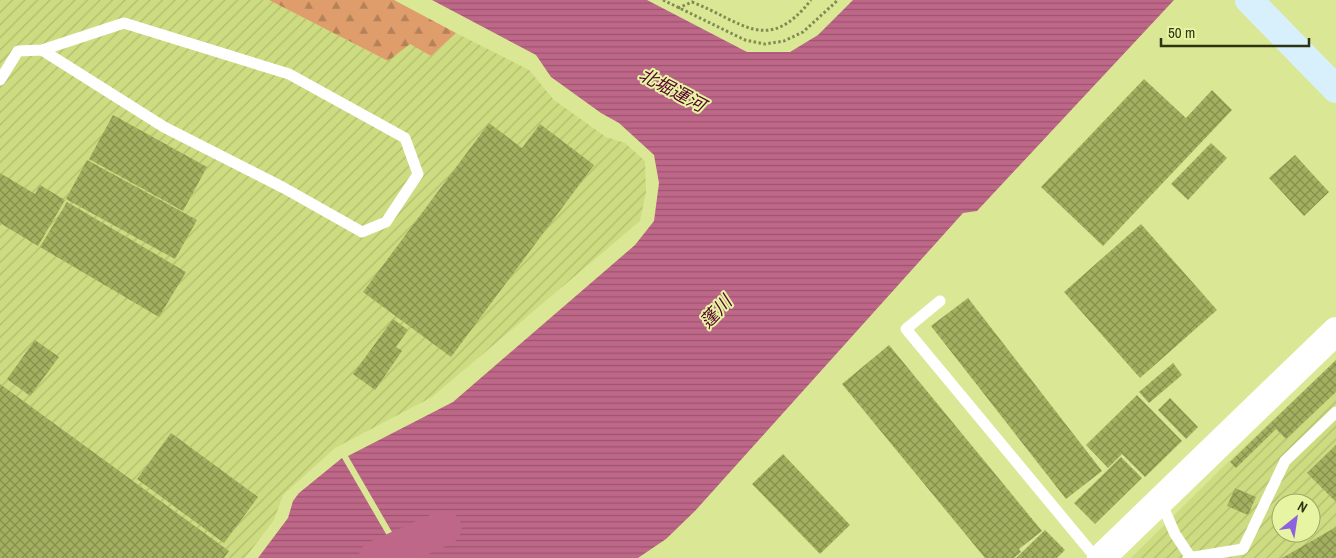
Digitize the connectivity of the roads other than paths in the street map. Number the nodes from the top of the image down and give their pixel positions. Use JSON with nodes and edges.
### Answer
{"nodes":[{"id":1,"x":1249,"y":0,"type":"edge"},
{"id":2,"x":42,"y":50,"type":"junction"},
{"id":3,"x":0,"y":80,"type":"edge"},
{"id":4,"x":1336,"y":89,"type":"edge"},
{"id":5,"x":940,"y":301,"type":"dead end"},
{"id":6,"x":1336,"y":331,"type":"edge"},
{"id":7,"x":1336,"y":412,"type":"edge"},
{"id":8,"x":1160,"y":500,"type":"junction"},
{"id":9,"x":1096,"y":558,"type":"edge"},
{"id":10,"x":1101,"y":558,"type":"edge"},
{"id":11,"x":1189,"y":558,"type":"edge"}],
"edges":[{"from":1,"to":4,"type":"main road"},
{"from":2,"to":2,"type":"lane"},
{"from":2,"to":3,"type":"lane"},
{"from":5,"to":9,"type":"lane"},
{"from":6,"to":8,"type":"street"},
{"from":7,"to":11,"type":"lane"},
{"from":8,"to":10,"type":"street"},
{"from":8,"to":11,"type":"lane"}]}
